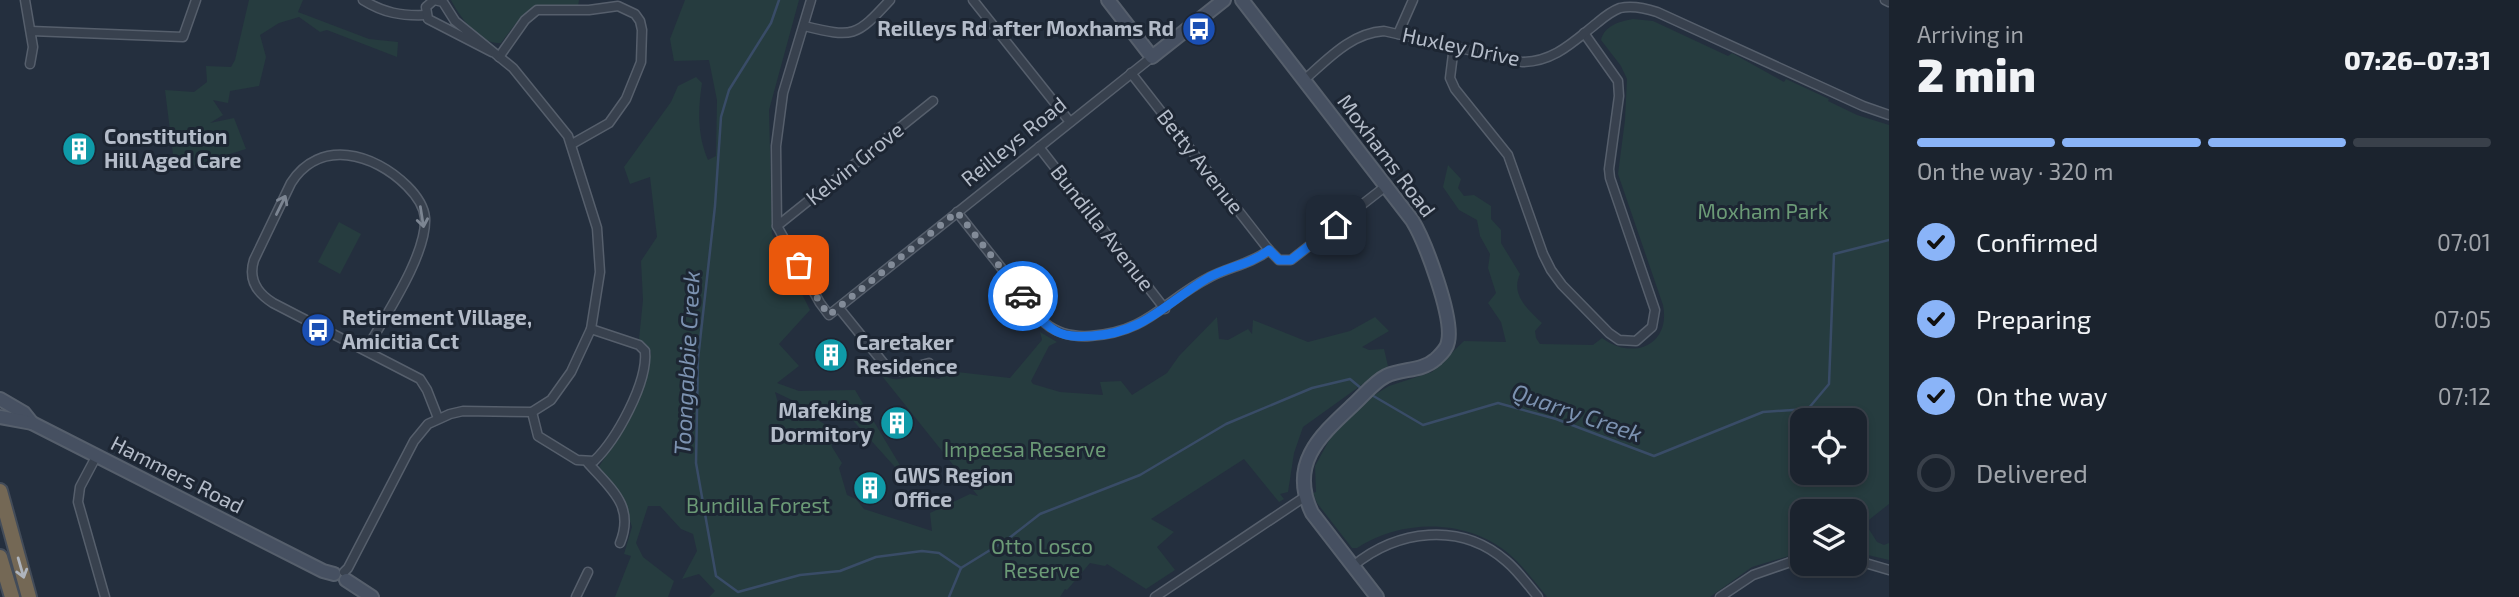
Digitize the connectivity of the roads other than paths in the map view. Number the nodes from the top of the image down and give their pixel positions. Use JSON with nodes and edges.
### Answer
{"nodes":[{"id":1,"x":25,"y":0,"type":"edge"},
{"id":2,"x":196,"y":0,"type":"edge"},
{"id":3,"x":363,"y":0,"type":"edge"},
{"id":4,"x":439,"y":0,"type":"edge"},
{"id":5,"x":811,"y":0,"type":"edge"},
{"id":6,"x":890,"y":0,"type":"edge"},
{"id":7,"x":973,"y":0,"type":"edge"},
{"id":8,"x":1108,"y":0,"type":"edge"},
{"id":9,"x":1224,"y":0,"type":"edge"},
{"id":10,"x":1242,"y":0,"type":"edge"},
{"id":11,"x":1413,"y":0,"type":"edge"},
{"id":12,"x":426,"y":15,"type":"junction"},
{"id":13,"x":804,"y":26,"type":"junction"},
{"id":14,"x":31,"y":31,"type":"junction"},
{"id":15,"x":1584,"y":33,"type":"junction"},
{"id":16,"x":1398,"y":34,"type":"junction"},
{"id":17,"x":1454,"y":46,"type":"junction"},
{"id":18,"x":496,"y":54,"type":"junction"},
{"id":19,"x":1152,"y":57,"type":"junction"},
{"id":20,"x":30,"y":64,"type":"dead end"},
{"id":21,"x":1130,"y":74,"type":"junction"},
{"id":22,"x":1304,"y":80,"type":"junction"},
{"id":23,"x":933,"y":101,"type":"dead end"},
{"id":24,"x":1889,"y":115,"type":"edge"},
{"id":25,"x":1070,"y":122,"type":"junction"},
{"id":26,"x":572,"y":144,"type":"junction"},
{"id":27,"x":1039,"y":147,"type":"junction"},
{"id":28,"x":1386,"y":186,"type":"junction"},
{"id":29,"x":957,"y":212,"type":"junction"},
{"id":30,"x":777,"y":226,"type":"junction"},
{"id":31,"x":1269,"y":250,"type":"junction"},
{"id":32,"x":839,"y":308,"type":"junction"},
{"id":33,"x":1165,"y":309,"type":"junction"},
{"id":34,"x":591,"y":329,"type":"junction"},
{"id":35,"x":366,"y":350,"type":"junction"},
{"id":36,"x":929,"y":363,"type":"dead end"},
{"id":37,"x":0,"y":399,"type":"edge"},
{"id":38,"x":0,"y":409,"type":"edge"},
{"id":39,"x":532,"y":412,"type":"junction"},
{"id":40,"x":0,"y":417,"type":"edge"},
{"id":41,"x":438,"y":418,"type":"junction"},
{"id":42,"x":32,"y":423,"type":"junction"},
{"id":43,"x":0,"y":427,"type":"edge"},
{"id":44,"x":97,"y":455,"type":"junction"},
{"id":45,"x":589,"y":463,"type":"junction"},
{"id":46,"x":0,"y":491,"type":"edge"},
{"id":47,"x":1306,"y":496,"type":"junction"},
{"id":48,"x":620,"y":543,"type":"dead end"},
{"id":49,"x":0,"y":557,"type":"edge"},
{"id":50,"x":1790,"y":562,"type":"edge"},
{"id":51,"x":1867,"y":564,"type":"edge"},
{"id":52,"x":1353,"y":566,"type":"junction"},
{"id":53,"x":1889,"y":570,"type":"edge"},
{"id":54,"x":588,"y":572,"type":"dead end"},
{"id":55,"x":341,"y":575,"type":"junction"},
{"id":56,"x":12,"y":597,"type":"edge"},
{"id":57,"x":29,"y":597,"type":"edge"},
{"id":58,"x":105,"y":597,"type":"edge"},
{"id":59,"x":372,"y":597,"type":"edge"},
{"id":60,"x":576,"y":597,"type":"edge"},
{"id":61,"x":1155,"y":597,"type":"edge"},
{"id":62,"x":1377,"y":597,"type":"edge"},
{"id":63,"x":1538,"y":597,"type":"edge"},
{"id":64,"x":1720,"y":597,"type":"edge"}],
"edges":[{"from":1,"to":14,"type":"street"},
{"from":2,"to":14,"type":"street"},
{"from":3,"to":12,"type":"street"},
{"from":4,"to":12,"type":"street"},
{"from":4,"to":18,"type":"street"},
{"from":5,"to":13,"type":"street"},
{"from":6,"to":13,"type":"street"},
{"from":7,"to":25,"type":"street"},
{"from":8,"to":19,"type":"street"},
{"from":9,"to":19,"type":"street","name":"Reilleys Road"},
{"from":10,"to":22,"type":"street","name":"Moxhams Road"},
{"from":11,"to":16,"type":"street"},
{"from":12,"to":18,"type":"street"},
{"from":13,"to":30,"type":"street"},
{"from":14,"to":20,"type":"street"},
{"from":15,"to":17,"type":"street","name":"Huxley Drive"},
{"from":15,"to":17,"type":"street"},
{"from":15,"to":24,"type":"street","name":"Huxley Drive"},
{"from":16,"to":17,"type":"street","name":"Huxley Drive"},
{"from":16,"to":22,"type":"street","name":"Huxley Drive"},
{"from":18,"to":26,"type":"street"},
{"from":18,"to":26,"type":"street"},
{"from":19,"to":21,"type":"street","name":"Reilleys Road"},
{"from":21,"to":25,"type":"street","name":"Reilleys Road"},
{"from":21,"to":31,"type":"street","name":"Betty Avenue"},
{"from":22,"to":28,"type":"street","name":"Moxhams Road"},
{"from":23,"to":30,"type":"street","name":"Kelvin Grove"},
{"from":25,"to":27,"type":"street","name":"Reilleys Road"},
{"from":26,"to":34,"type":"street"},
{"from":27,"to":29,"type":"street","name":"Reilleys Road"},
{"from":27,"to":33,"type":"street","name":"Bundilla Avenue"},
{"from":28,"to":31,"type":"street"},
{"from":28,"to":47,"type":"street","name":"Moxhams Road"},
{"from":29,"to":32,"type":"street","name":"Reilleys Road"},
{"from":29,"to":33,"type":"street"},
{"from":30,"to":32,"type":"street","name":"Reilleys Road"},
{"from":31,"to":33,"type":"street"},
{"from":32,"to":36,"type":"street"},
{"from":34,"to":39,"type":"street"},
{"from":34,"to":45,"type":"street"},
{"from":35,"to":35,"type":"street","one_way":true},
{"from":35,"to":41,"type":"street"},
{"from":37,"to":42,"type":"street"},
{"from":38,"to":42,"type":"street"},
{"from":39,"to":41,"type":"street"},
{"from":39,"to":45,"type":"street"},
{"from":40,"to":42,"type":"street","name":"Hammers Road"},
{"from":41,"to":55,"type":"street"},
{"from":42,"to":43,"type":"street"},
{"from":42,"to":44,"type":"street","name":"Hammers Road"},
{"from":44,"to":55,"type":"street","name":"Hammers Road"},
{"from":44,"to":58,"type":"street"},
{"from":45,"to":48,"type":"street"},
{"from":46,"to":57,"type":"highway","one_way":true},
{"from":47,"to":52,"type":"street","name":"Moxhams Road"},
{"from":47,"to":61,"type":"street"},
{"from":49,"to":56,"type":"highway"},
{"from":50,"to":64,"type":"street"},
{"from":51,"to":53,"type":"street"},
{"from":52,"to":62,"type":"street","name":"Moxhams Road"},
{"from":52,"to":63,"type":"street"},
{"from":54,"to":60,"type":"street"},
{"from":55,"to":59,"type":"street","name":"Hammers Road"}]}
